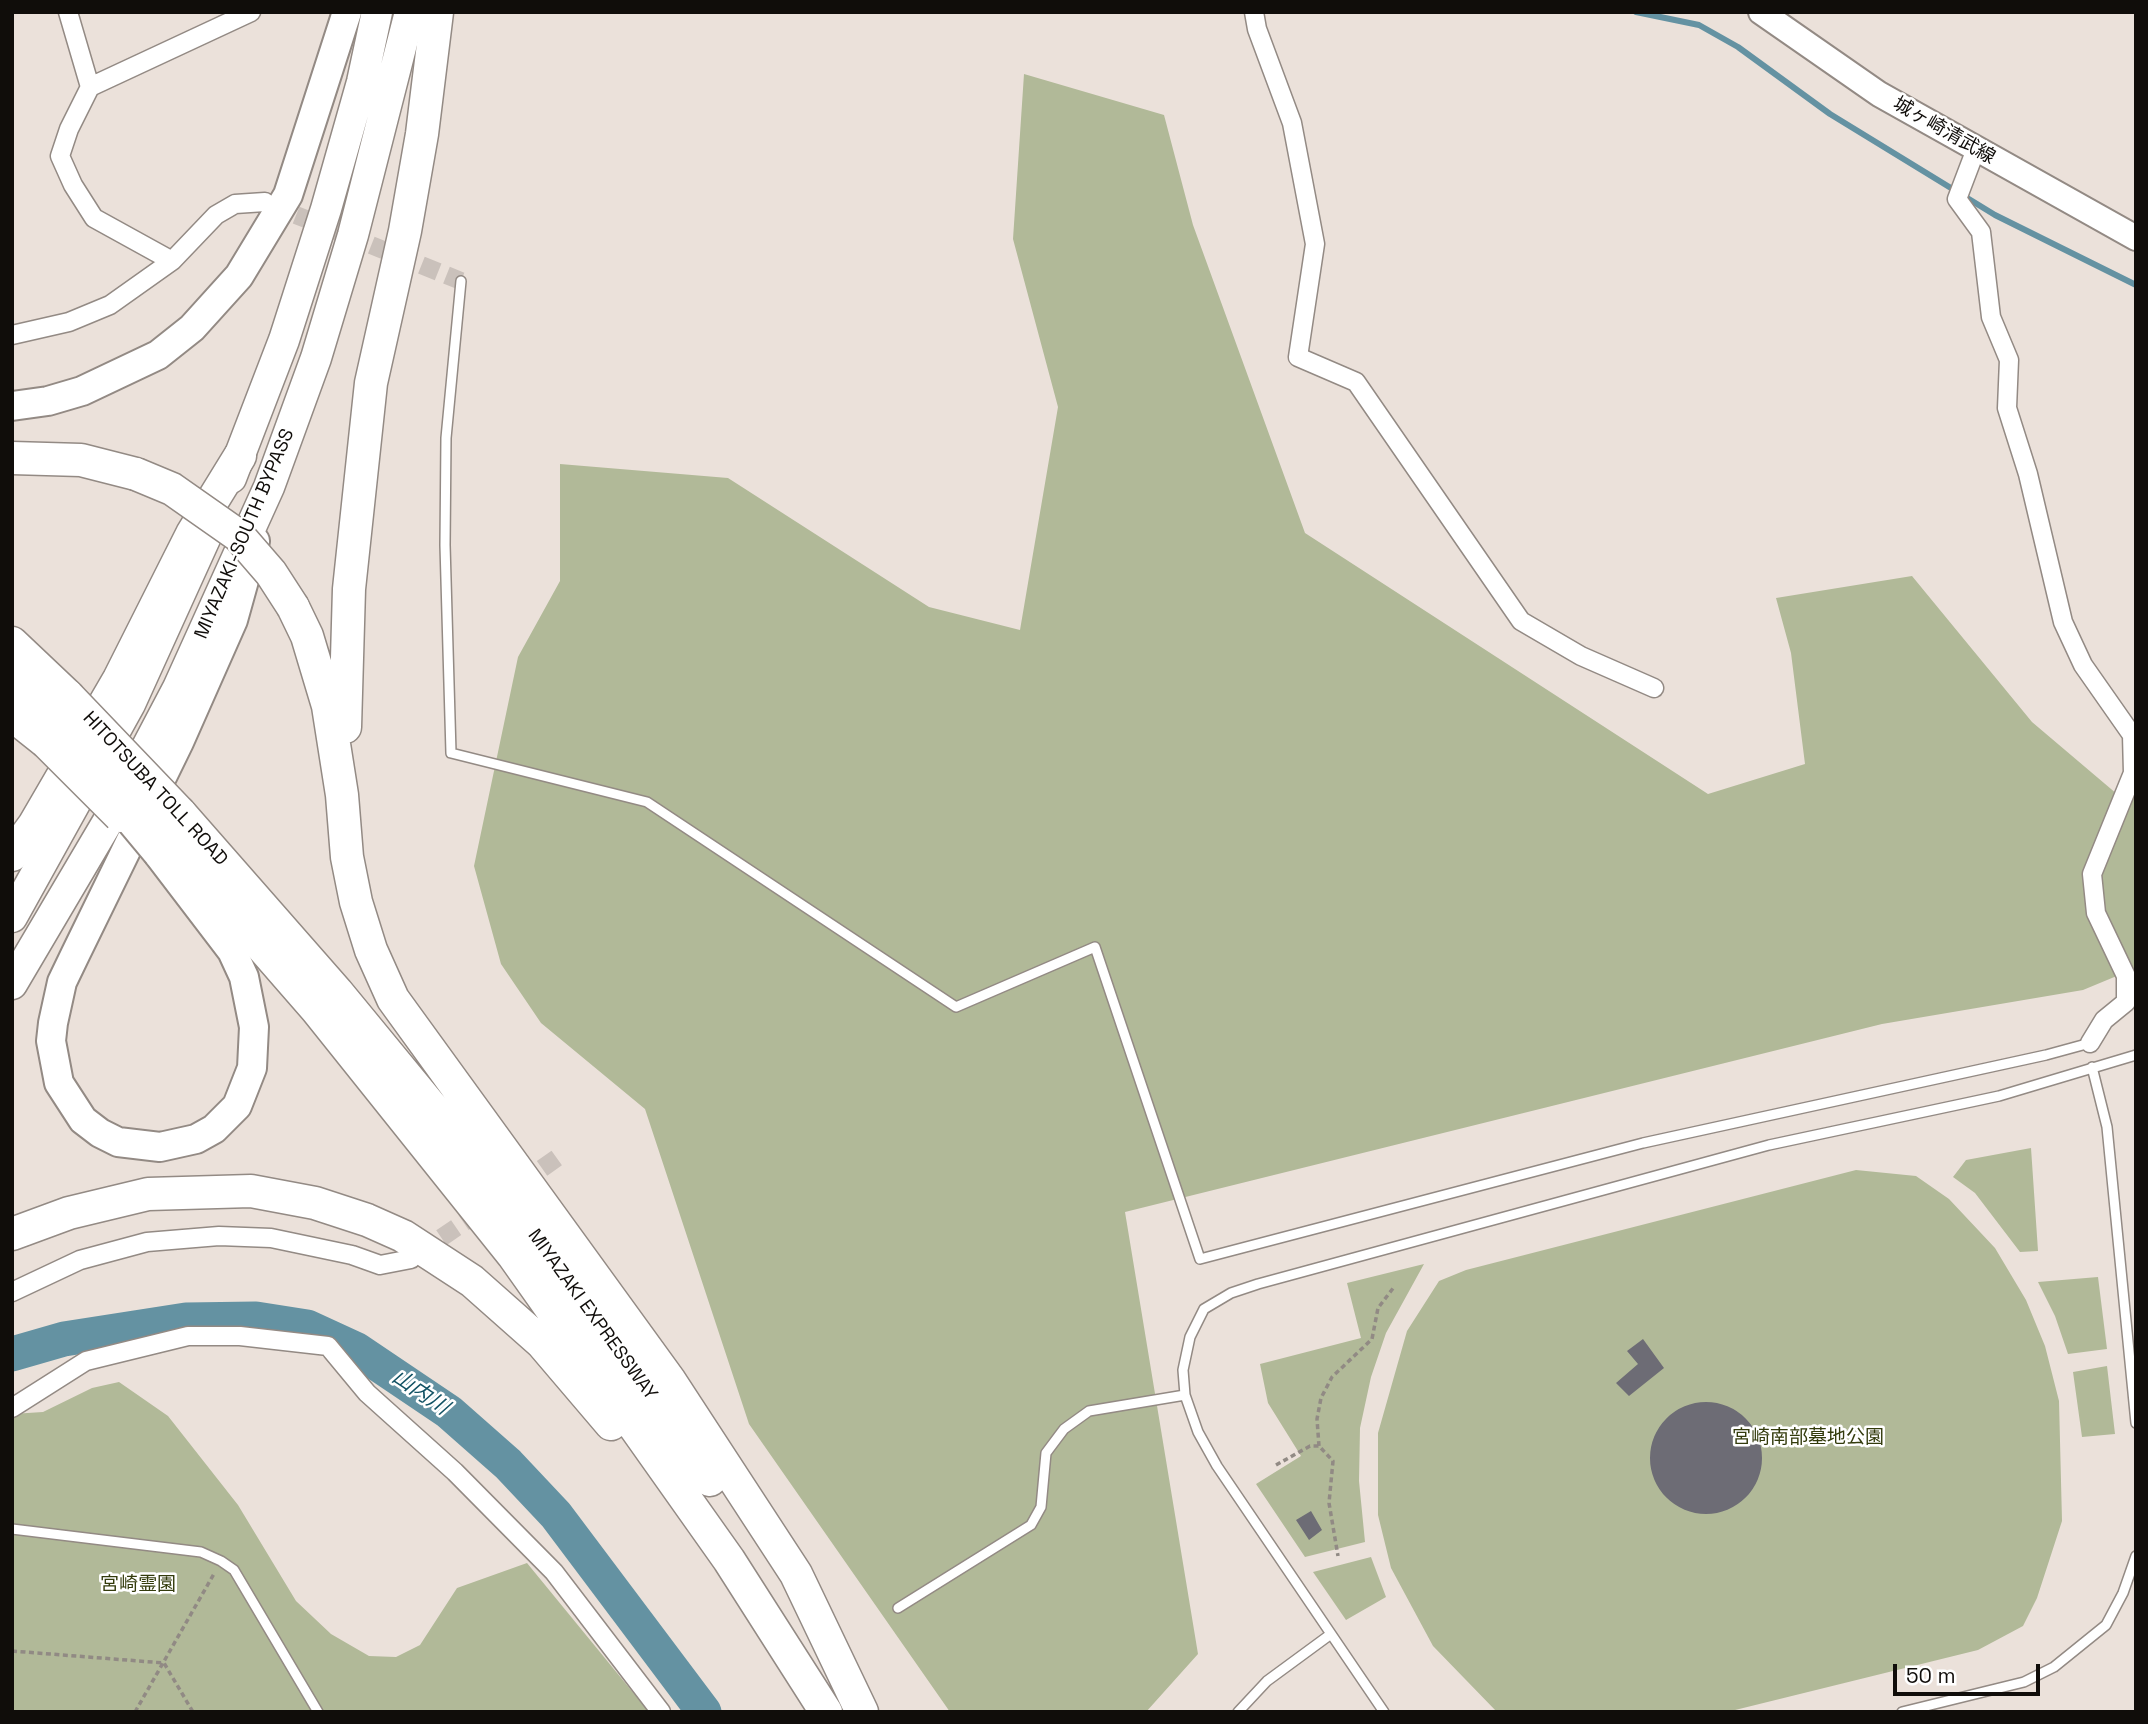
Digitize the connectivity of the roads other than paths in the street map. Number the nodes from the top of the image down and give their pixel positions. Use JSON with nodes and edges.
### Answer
{"nodes":[{"id":1,"x":68,"y":12,"type":"edge"},
{"id":2,"x":251,"y":12,"type":"edge"},
{"id":3,"x":347,"y":12,"type":"edge"},
{"id":4,"x":377,"y":12,"type":"edge"},
{"id":5,"x":410,"y":12,"type":"edge"},
{"id":6,"x":437,"y":12,"type":"edge"},
{"id":7,"x":1254,"y":12,"type":"edge"},
{"id":8,"x":1760,"y":12,"type":"edge"},
{"id":9,"x":90,"y":87,"type":"junction"},
{"id":10,"x":1976,"y":149,"type":"junction"},
{"id":11,"x":265,"y":202,"type":"tunnel mouth"},
{"id":12,"x":2136,"y":238,"type":"edge"},
{"id":13,"x":172,"y":261,"type":"junction"},
{"id":14,"x":461,"y":281,"type":"dead end"},
{"id":15,"x":12,"y":335,"type":"edge"},
{"id":16,"x":12,"y":406,"type":"edge"},
{"id":17,"x":240,"y":456,"type":"junction"},
{"id":18,"x":12,"y":458,"type":"edge"},
{"id":19,"x":269,"y":487,"type":"junction"},
{"id":20,"x":12,"y":643,"type":"edge"},
{"id":21,"x":12,"y":677,"type":"edge"},
{"id":22,"x":1654,"y":688,"type":"dead end"},
{"id":23,"x":12,"y":692,"type":"edge"},
{"id":24,"x":12,"y":715,"type":"edge"},
{"id":25,"x":56,"y":722,"type":"junction"},
{"id":26,"x":342,"y":795,"type":"junction"},
{"id":27,"x":169,"y":835,"type":"junction"},
{"id":28,"x":12,"y":855,"type":"edge"},
{"id":29,"x":12,"y":917,"type":"edge"},
{"id":30,"x":282,"y":949,"type":"junction"},
{"id":31,"x":12,"y":984,"type":"edge"},
{"id":32,"x":317,"y":1010,"type":"junction"},
{"id":33,"x":2090,"y":1043,"type":"joint"},
{"id":34,"x":2136,"y":1055,"type":"edge"},
{"id":35,"x":2092,"y":1067,"type":"junction"},
{"id":36,"x":12,"y":1234,"type":"edge"},
{"id":37,"x":411,"y":1259,"type":"tunnel mouth"},
{"id":38,"x":12,"y":1292,"type":"edge"},
{"id":39,"x":1185,"y":1395,"type":"junction"},
{"id":40,"x":12,"y":1408,"type":"edge"},
{"id":41,"x":2136,"y":1423,"type":"edge"},
{"id":42,"x":12,"y":1529,"type":"edge"},
{"id":43,"x":2136,"y":1556,"type":"edge"},
{"id":44,"x":729,"y":1560,"type":"junction"},
{"id":45,"x":898,"y":1608,"type":"dead end"},
{"id":46,"x":1331,"y":1634,"type":"junction"},
{"id":47,"x":318,"y":1712,"type":"edge"},
{"id":48,"x":661,"y":1712,"type":"edge"},
{"id":49,"x":826,"y":1712,"type":"edge"},
{"id":50,"x":862,"y":1712,"type":"edge"},
{"id":51,"x":1238,"y":1712,"type":"edge"},
{"id":52,"x":1384,"y":1712,"type":"edge"},
{"id":53,"x":1902,"y":1712,"type":"edge"}],
"edges":[{"from":1,"to":9,"type":"street"},
{"from":2,"to":9,"type":"street"},
{"from":3,"to":16,"type":"main road"},
{"from":4,"to":17,"type":"highway","name":"MIYAZAKI-SOUTH BYPASS"},
{"from":5,"to":19,"type":"highway","name":"MIYAZAKI-SOUTH BYPASS"},
{"from":6,"to":26,"type":"highway"},
{"from":7,"to":22,"type":"street"},
{"from":8,"to":10,"type":"main road","name":"城ヶ崎清武線"},
{"from":9,"to":13,"type":"street"},
{"from":10,"to":12,"type":"main road","name":"城ヶ崎清武線"},
{"from":10,"to":33,"type":"street"},
{"from":11,"to":13,"type":"street"},
{"from":13,"to":15,"type":"street"},
{"from":14,"to":33,"type":"lane"},
{"from":17,"to":28,"type":"highway"},
{"from":17,"to":29,"type":"highway","name":"MIYAZAKI-SOUTH BYPASS"},
{"from":18,"to":26,"type":"highway","bridge":true},
{"from":19,"to":27,"type":"main road"},
{"from":19,"to":31,"type":"highway","name":"MIYAZAKI-SOUTH BYPASS"},
{"from":20,"to":25,"type":"highway","name":"HITOTSUBA TOLL ROAD"},
{"from":21,"to":25,"type":"highway"},
{"from":23,"to":25,"type":"main road"},
{"from":24,"to":25,"type":"highway"},
{"from":25,"to":27,"type":"highway","bridge":true},
{"from":26,"to":50,"type":"highway"},
{"from":27,"to":30,"type":"highway"},
{"from":27,"to":32,"type":"highway"},
{"from":30,"to":32,"type":"highway","name":"MIYAZAKI EXPRESSWAY"},
{"from":30,"to":50,"type":"highway","name":"MIYAZAKI EXPRESSWAY"},
{"from":32,"to":44,"type":"highway","name":"MIYAZAKI EXPRESSWAY"},
{"from":34,"to":35,"type":"lane"},
{"from":35,"to":39,"type":"lane"},
{"from":35,"to":41,"type":"lane"},
{"from":36,"to":44,"type":"highway"},
{"from":37,"to":38,"type":"street"},
{"from":39,"to":45,"type":"lane"},
{"from":39,"to":46,"type":"lane"},
{"from":40,"to":48,"type":"street"},
{"from":42,"to":47,"type":"lane"},
{"from":43,"to":53,"type":"lane"},
{"from":44,"to":49,"type":"highway","name":"MIYAZAKI EXPRESSWAY"},
{"from":46,"to":51,"type":"lane"},
{"from":46,"to":52,"type":"lane"}]}
